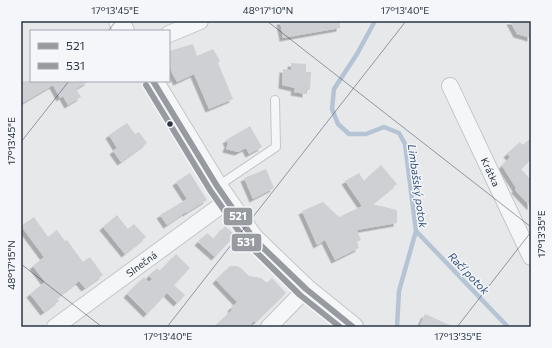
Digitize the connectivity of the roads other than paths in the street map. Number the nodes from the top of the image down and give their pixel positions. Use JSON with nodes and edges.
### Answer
{"nodes":[{"id":1,"x":119,"y":21,"type":"edge"},
{"id":2,"x":200,"y":21,"type":"edge"},
{"id":3,"x":124,"y":30,"type":"edge"},
{"id":4,"x":170,"y":34,"type":"edge"},
{"id":5,"x":154,"y":82,"type":"edge"},
{"id":6,"x":450,"y":86,"type":"dead end"},
{"id":7,"x":276,"y":100,"type":"dead end"},
{"id":8,"x":222,"y":194,"type":"junction"},
{"id":9,"x":531,"y":257,"type":"edge"},
{"id":10,"x":306,"y":289,"type":"junction"},
{"id":11,"x":55,"y":327,"type":"edge"},
{"id":12,"x":269,"y":327,"type":"edge"},
{"id":13,"x":353,"y":327,"type":"edge"}],
"edges":[{"from":1,"to":3,"type":"street"},
{"from":2,"to":4,"type":"street"},
{"from":5,"to":8,"type":"street"},
{"from":6,"to":9,"type":"street","name":"Krátka"},
{"from":7,"to":8,"type":"lane"},
{"from":8,"to":10,"type":"street"},
{"from":8,"to":11,"type":"street","name":"Slnečná"},
{"from":10,"to":12,"type":"street"},
{"from":10,"to":13,"type":"street"}]}
